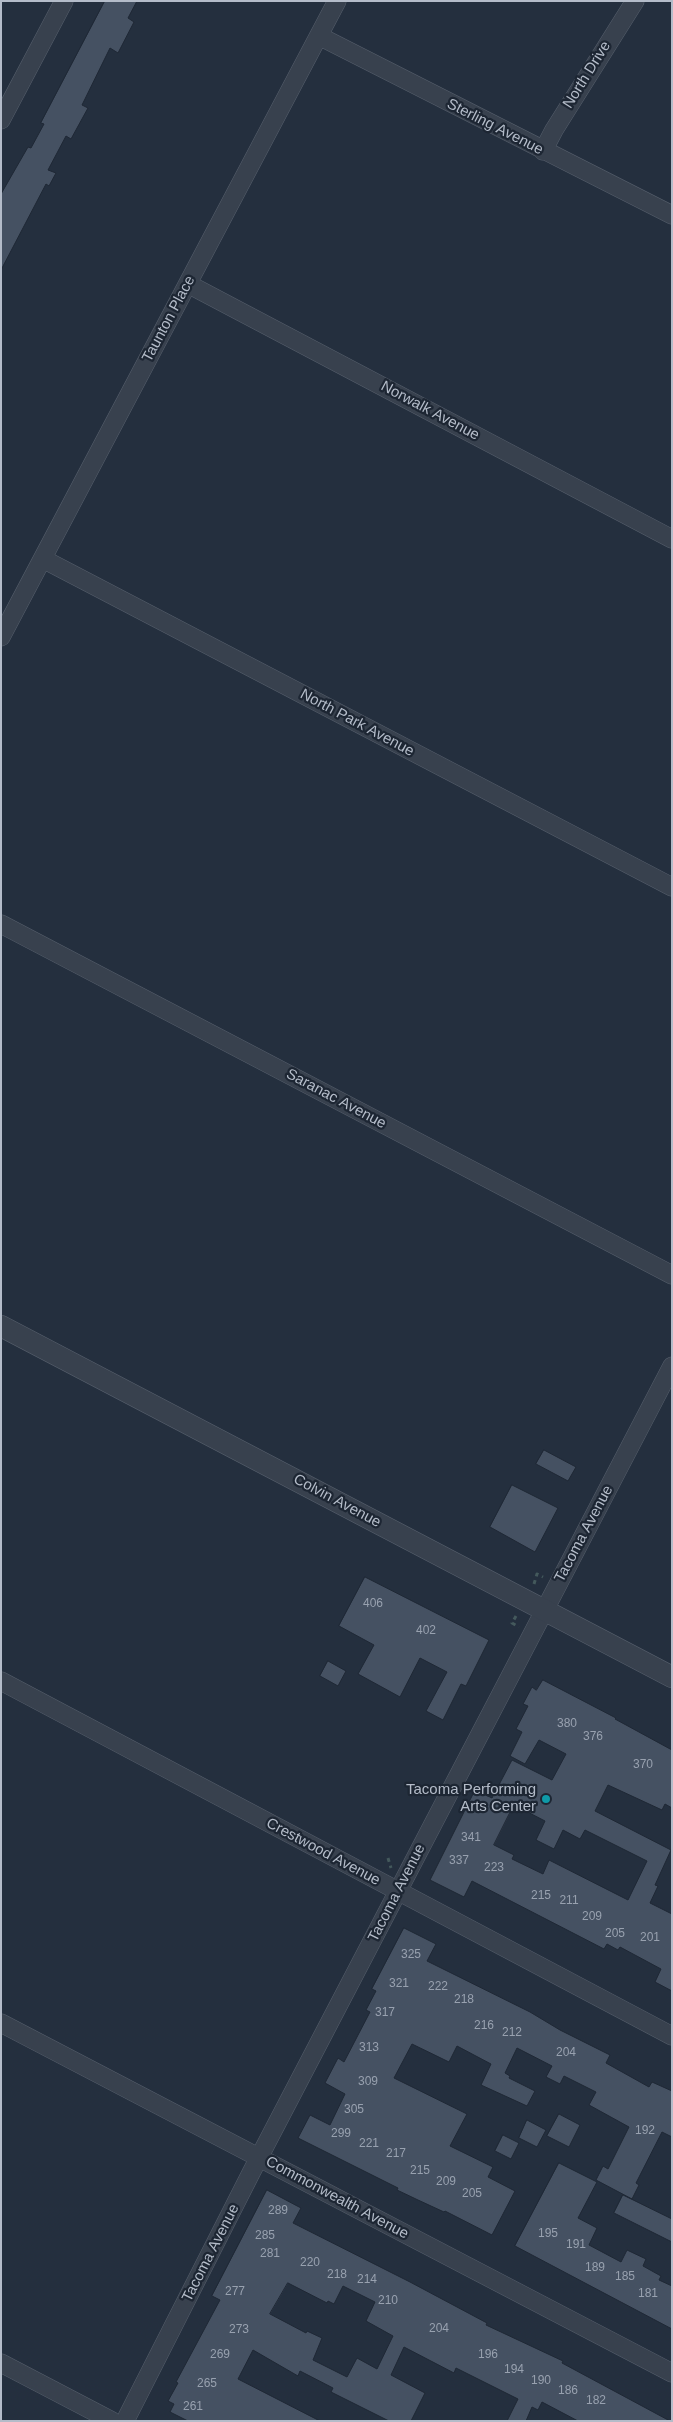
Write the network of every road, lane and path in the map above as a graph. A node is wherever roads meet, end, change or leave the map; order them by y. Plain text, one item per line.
1 (64, 1) edge
2 (337, 1) edge
3 (635, 1) edge
4 (319, 36) junction
5 (1, 120) edge
6 (543, 151) junction
7 (672, 215) edge
8 (188, 284) junction
9 (672, 538) edge
10 (43, 559) junction
11 (1, 637) edge
12 (672, 887) edge
13 (1, 924) edge
14 (672, 1275) edge
15 (1, 1326) edge
16 (672, 1366) edge
17 (537, 1574) dead end
18 (534, 1584) dead end
19 (544, 1610) junction
20 (516, 1616) dead end
21 (512, 1623) dead end
22 (672, 1677) edge
23 (1, 1681) edge
24 (388, 1858) dead end
25 (391, 1869) dead end
26 (398, 1891) junction
27 (1, 2023) edge
28 (672, 2036) edge
29 (259, 2158) junction
30 (1, 2363) edge
31 (672, 2373) edge
32 (112, 2421) edge
33 (125, 2421) edge

1 - 5 street
2 - 4 street, Taunton Place
3 - 6 street, North Drive
4 - 6 street, Sterling Avenue
4 - 8 street, Taunton Place
6 - 7 street, Sterling Avenue
8 - 9 street, Norwalk Avenue
8 - 10 street, Taunton Place
10 - 11 street, Taunton Place
10 - 12 street, North Park Avenue
13 - 14 street, Saranac Avenue
15 - 19 street, Colvin Avenue
16 - 19 street, Tacoma Avenue
17 - 18 path
19 - 22 street, Colvin Avenue
19 - 26 street, Tacoma Avenue
20 - 21 path
23 - 26 street, Crestwood Avenue
24 - 25 path
26 - 28 street, Crestwood Avenue
26 - 29 street, Tacoma Avenue
27 - 29 street, Commonwealth Avenue
29 - 31 street, Commonwealth Avenue
29 - 33 street, Tacoma Avenue
30 - 32 street

